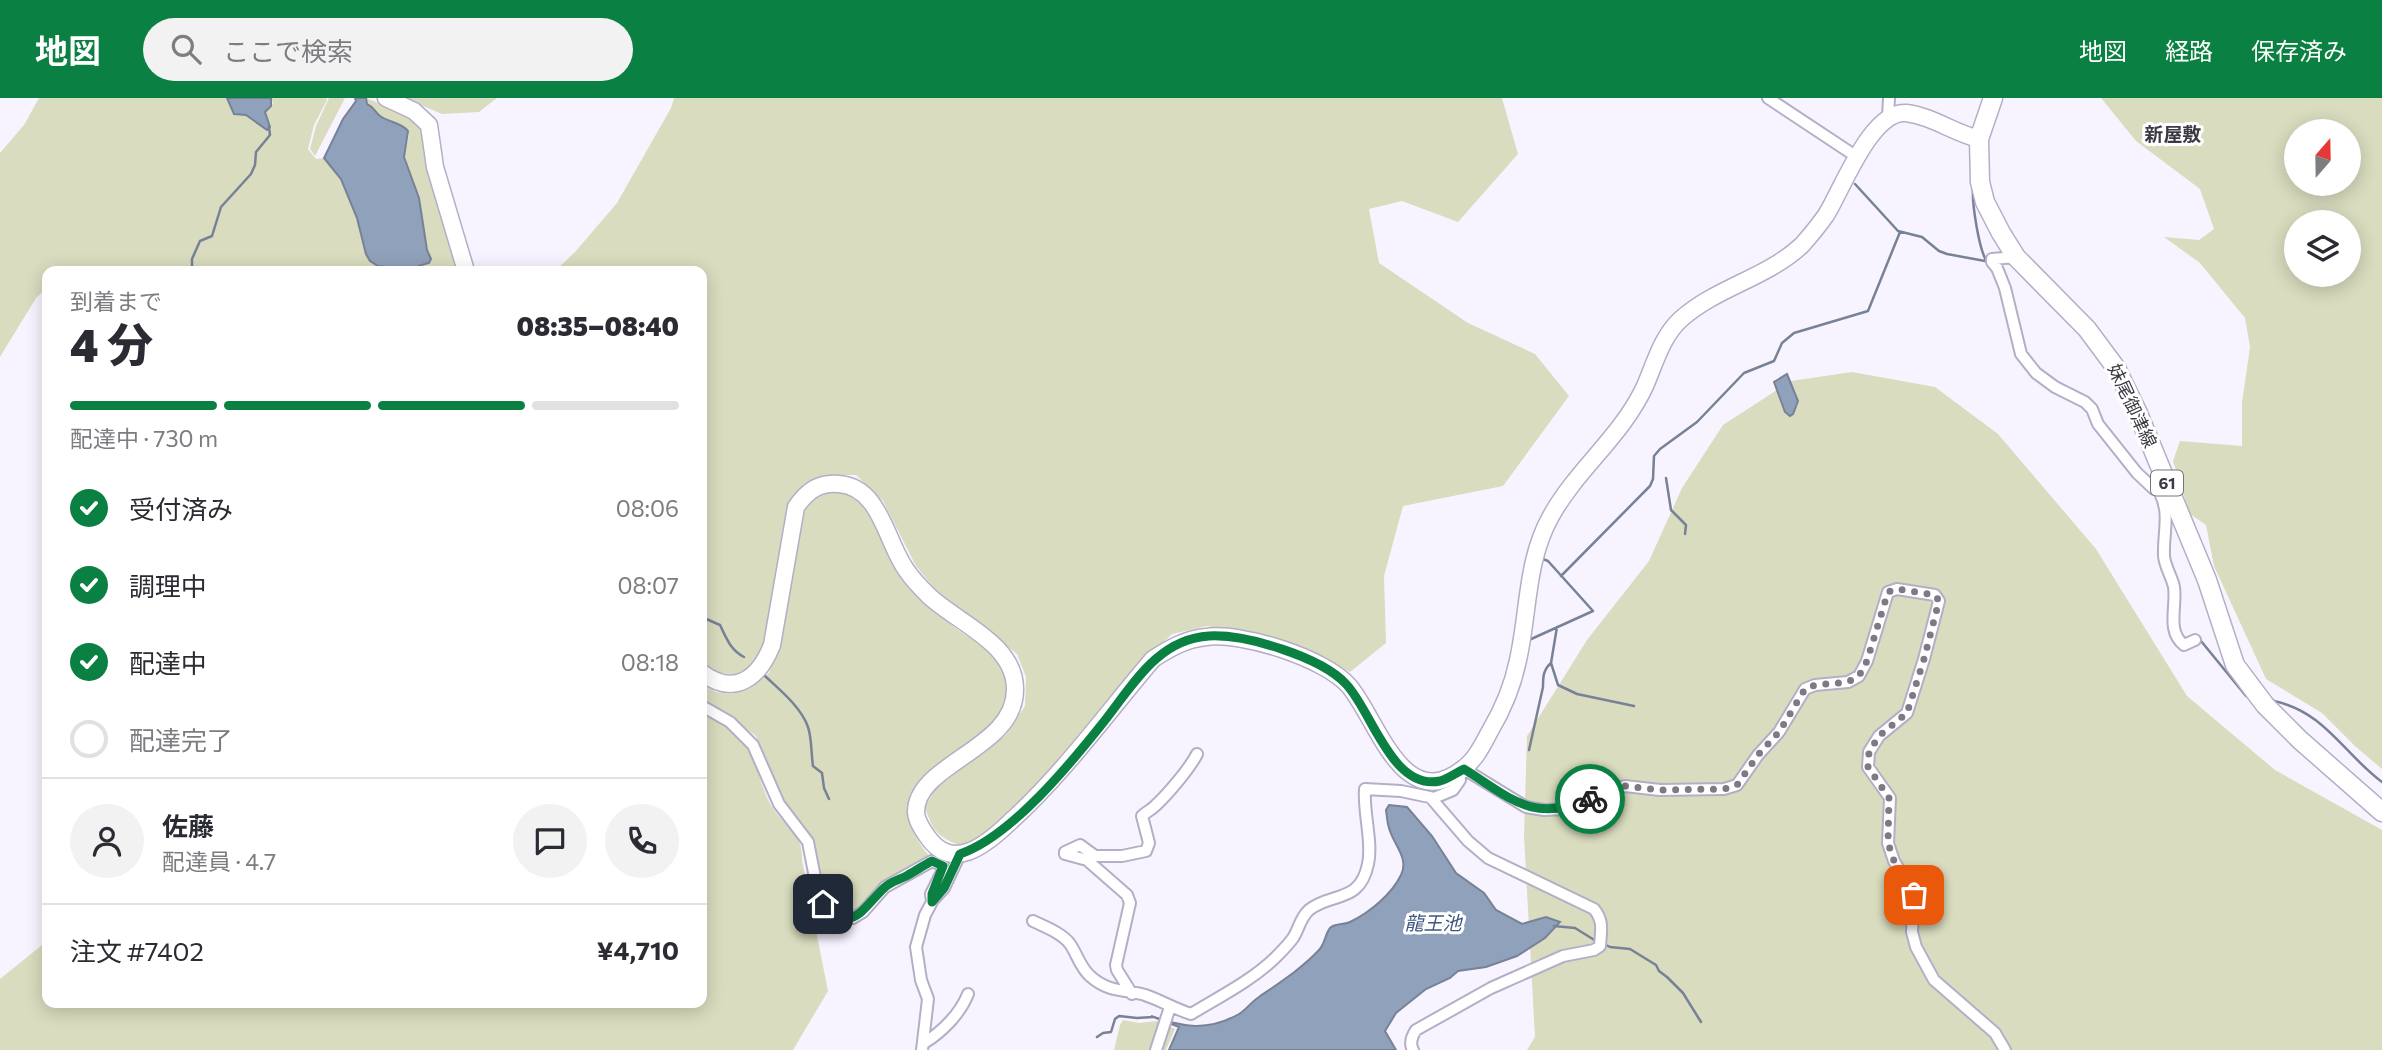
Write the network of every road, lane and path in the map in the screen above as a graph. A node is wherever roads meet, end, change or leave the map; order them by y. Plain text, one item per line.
1 (386, 98) edge
2 (1768, 98) edge
3 (1889, 98) edge
4 (1993, 98) edge
5 (1888, 118) junction
6 (1979, 139) junction
7 (1857, 157) junction
8 (2016, 257) junction
9 (465, 266) edge
10 (2165, 490) junction
11 (2195, 640) dead end
12 (707, 676) edge
13 (707, 709) edge
14 (1197, 754) dead end
15 (1461, 770) junction
16 (1431, 797) junction
17 (2382, 812) edge
18 (960, 854) junction
19 (932, 902) junction
20 (1033, 921) dead end
21 (968, 994) dead end
22 (1132, 994) junction
23 (1170, 1007) junction
24 (923, 1047) edge
25 (1156, 1050) edge
26 (1413, 1050) edge
27 (2005, 1050) edge

1 - 9 street
2 - 7 street
3 - 5 street
4 - 6 main road, 妹尾御津線 / 61
5 - 6 street
5 - 7 street
6 - 8 main road, 妹尾御津線 / 61
7 - 15 street
8 - 10 main road, 妹尾御津線 / 61
8 - 10 street
10 - 11 street
10 - 17 main road, 妹尾御津線 / 61
12 - 18 street
13 - 19 street
14 - 22 street
15 - 16 street
15 - 18 street
15 - 27 street
16 - 23 street
16 - 26 street
18 - 19 street
19 - 24 street
20 - 22 street
21 - 24 street
22 - 23 street
23 - 25 street

